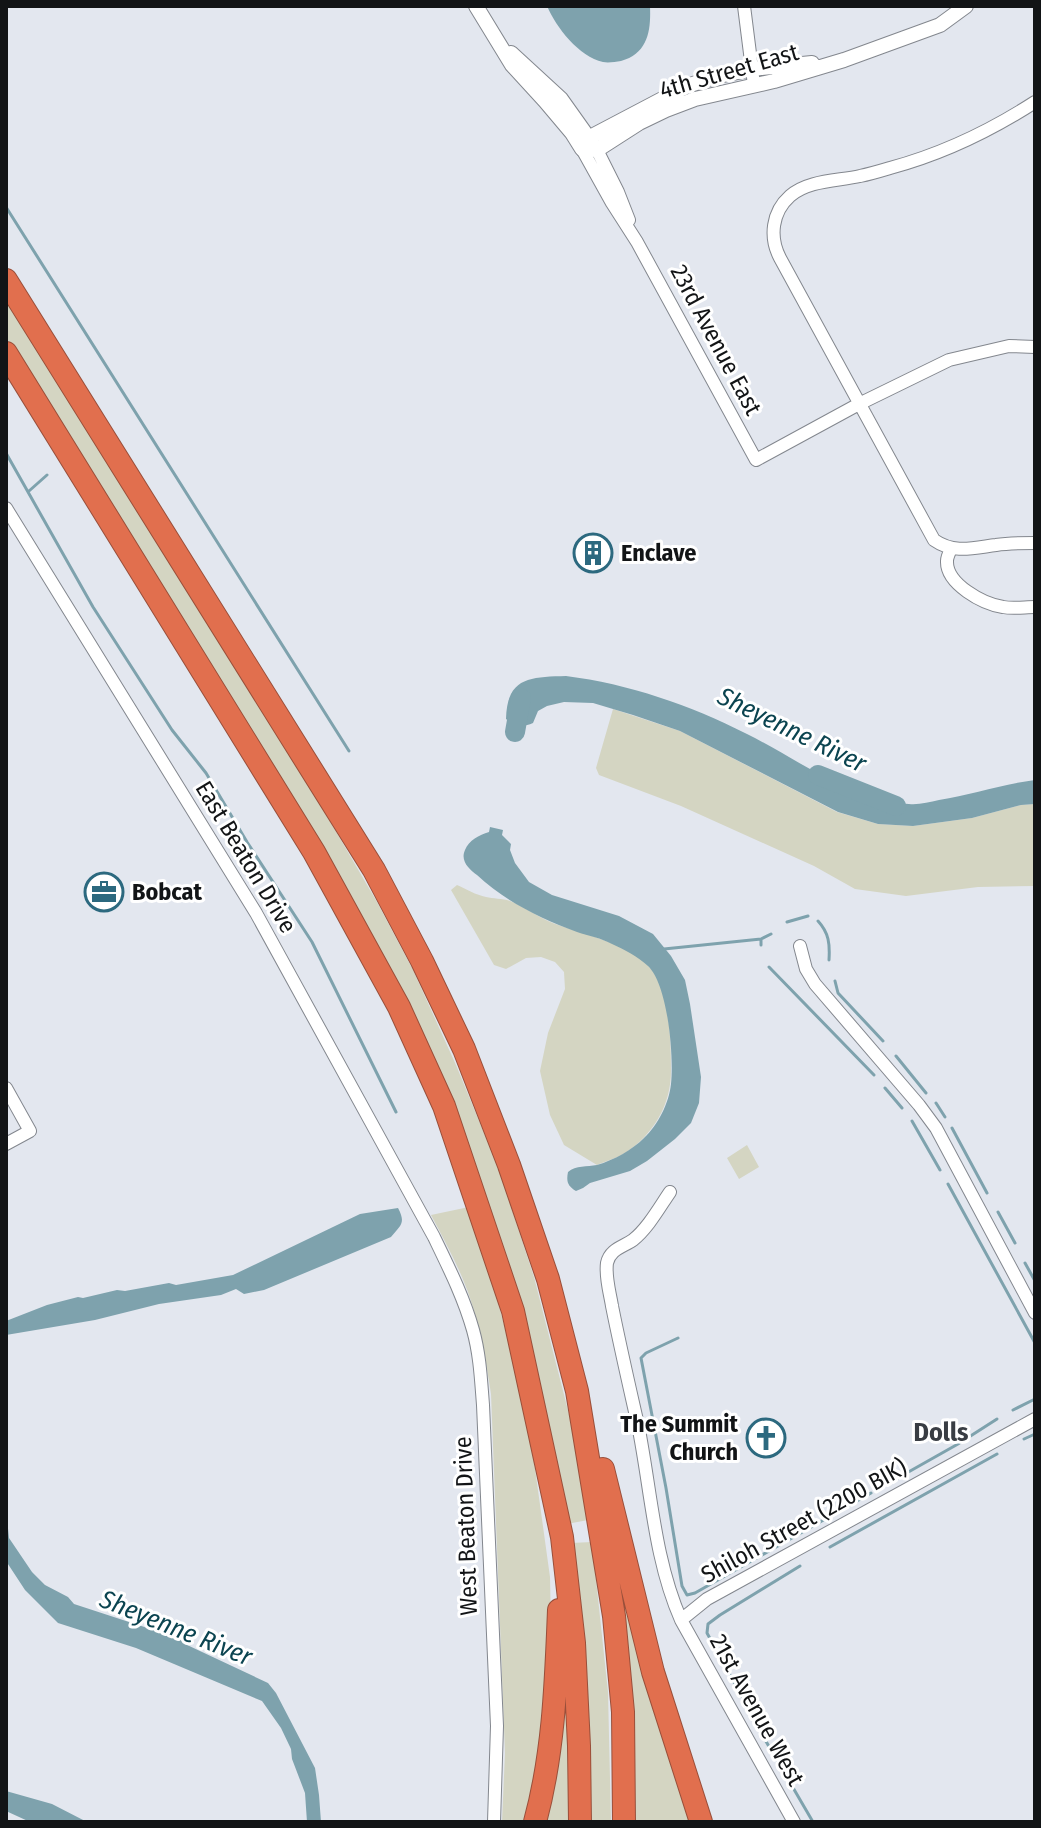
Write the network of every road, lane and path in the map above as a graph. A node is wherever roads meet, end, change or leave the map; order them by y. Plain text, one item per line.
1 (476, 6) edge
2 (744, 6) edge
3 (966, 6) edge
4 (844, 60) junction
5 (752, 69) junction
6 (754, 85) junction
7 (1035, 102) edge
8 (590, 145) junction
9 (6, 280) edge
10 (1035, 347) edge
11 (6, 353) edge
12 (859, 404) junction
13 (6, 508) edge
14 (1035, 543) edge
15 (951, 549) junction
16 (1035, 607) edge
17 (800, 946) dead end
18 (6, 1088) edge
19 (6, 1144) edge
20 (670, 1192) dead end
21 (434, 1237) joint
22 (1035, 1313) edge
23 (580, 1408) junction
24 (1035, 1419) edge
25 (562, 1537) junction
26 (681, 1620) junction
27 (494, 1822) edge
28 (535, 1822) edge
29 (580, 1822) edge
30 (624, 1822) edge
31 (701, 1822) edge
32 (794, 1822) edge

1 - 8 street, 23rd Avenue East
2 - 5 street
3 - 4 street, 4th Street East
4 - 5 street, 4th Street East
4 - 6 street, 4th Street East
5 - 6 street
5 - 8 street, 4th Street East
6 - 8 street, 4th Street East
7 - 12 street
8 - 12 street, 23rd Avenue East
9 - 23 highway
10 - 12 street
11 - 25 highway
12 - 15 street
13 - 21 street, East Beaton Drive
14 - 15 street
15 - 16 street
17 - 22 street
18 - 19 street
20 - 26 street, 21st Avenue West
21 - 27 street, West Beaton Drive
23 - 30 highway
23 - 31 highway
24 - 26 street, Shiloh Street (2200 BIK)
25 - 28 highway
25 - 29 highway
26 - 32 street, 21st Avenue West

